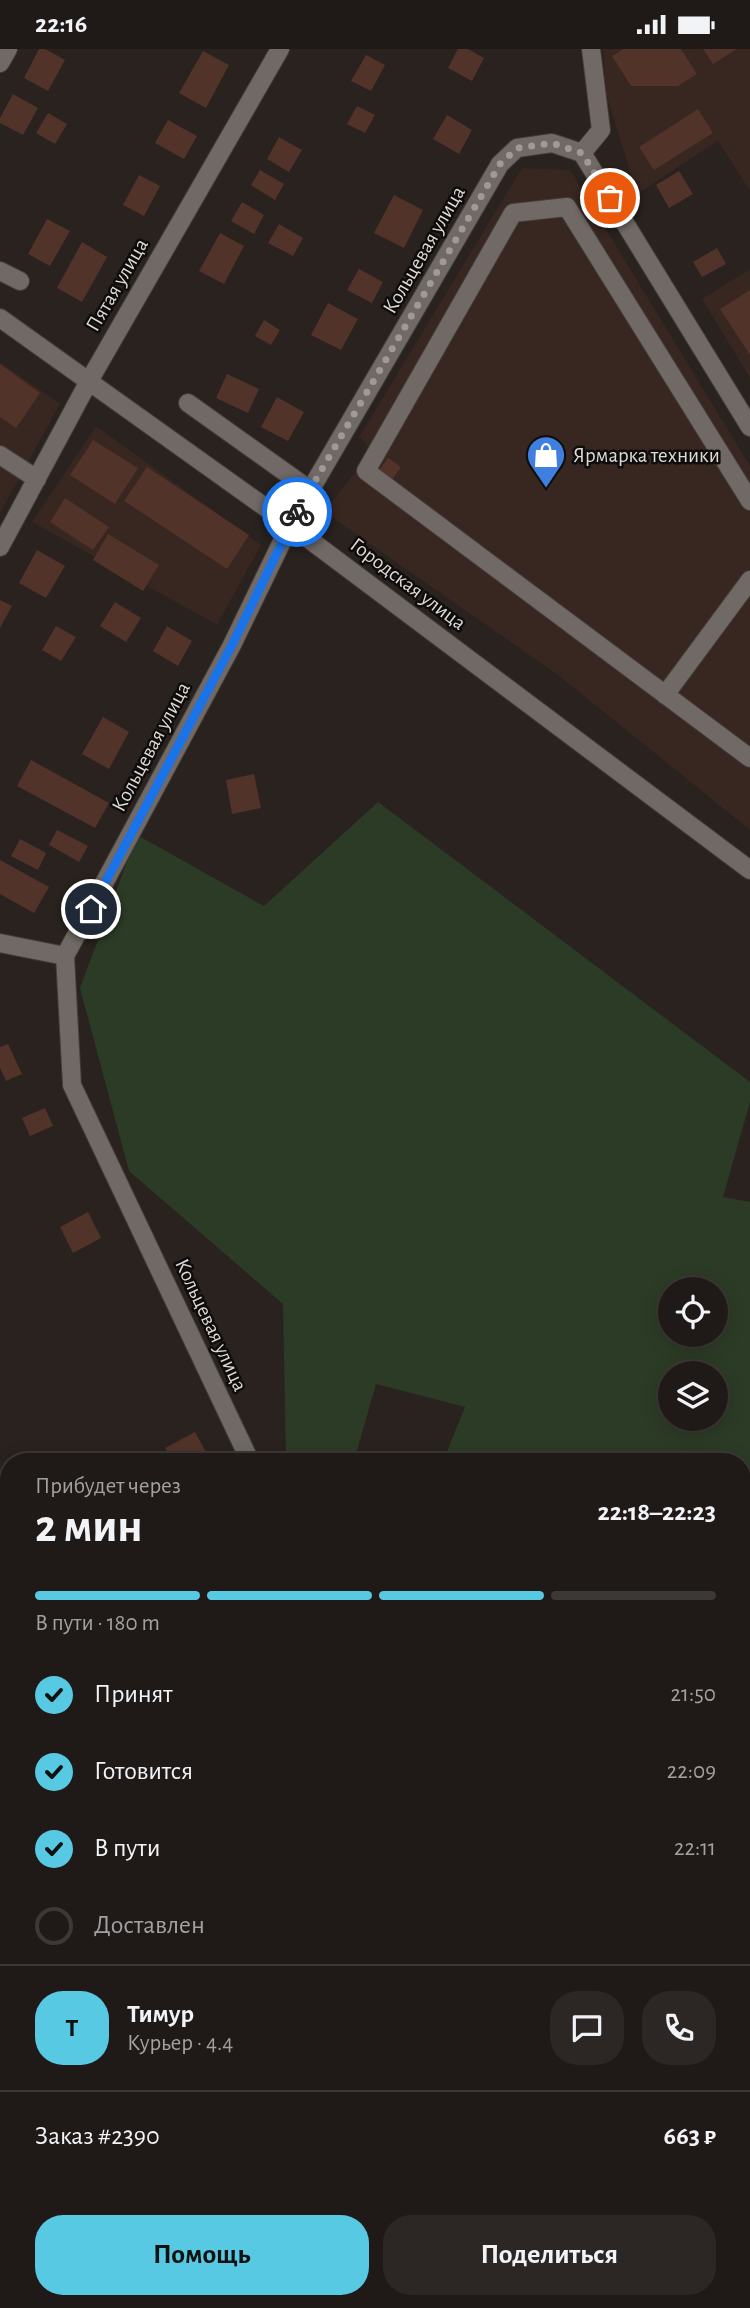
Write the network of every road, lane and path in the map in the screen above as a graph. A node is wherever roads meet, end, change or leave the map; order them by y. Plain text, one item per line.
1 (8, 49) edge
2 (280, 49) edge
3 (591, 49) edge
4 (0, 63) edge
5 (582, 153) junction
6 (0, 271) edge
7 (20, 281) dead end
8 (0, 318) edge
9 (89, 381) junction
10 (188, 403) dead end
11 (750, 427) edge
12 (0, 455) edge
13 (37, 479) junction
14 (310, 490) junction
15 (750, 501) edge
16 (290, 524) junction
17 (0, 547) edge
18 (750, 580) edge
19 (665, 695) junction
20 (750, 758) edge
21 (750, 870) edge
22 (0, 943) edge
23 (65, 957) junction
24 (246, 1453) edge

1 - 4 street
2 - 9 street, Пятая улица
3 - 5 street
5 - 11 street
5 - 14 street, Кольцевая улица
6 - 7 street
8 - 9 street, Городская улица
9 - 13 street, Пятая улица
9 - 16 street, Городская улица
10 - 14 street
12 - 13 street
13 - 17 street, Пятая улица
14 - 16 street, Кольцевая улица
15 - 19 street
16 - 21 street, Городская улица
16 - 23 street, Кольцевая улица
18 - 19 street
19 - 20 street
22 - 23 street
23 - 24 street, Кольцевая улица

